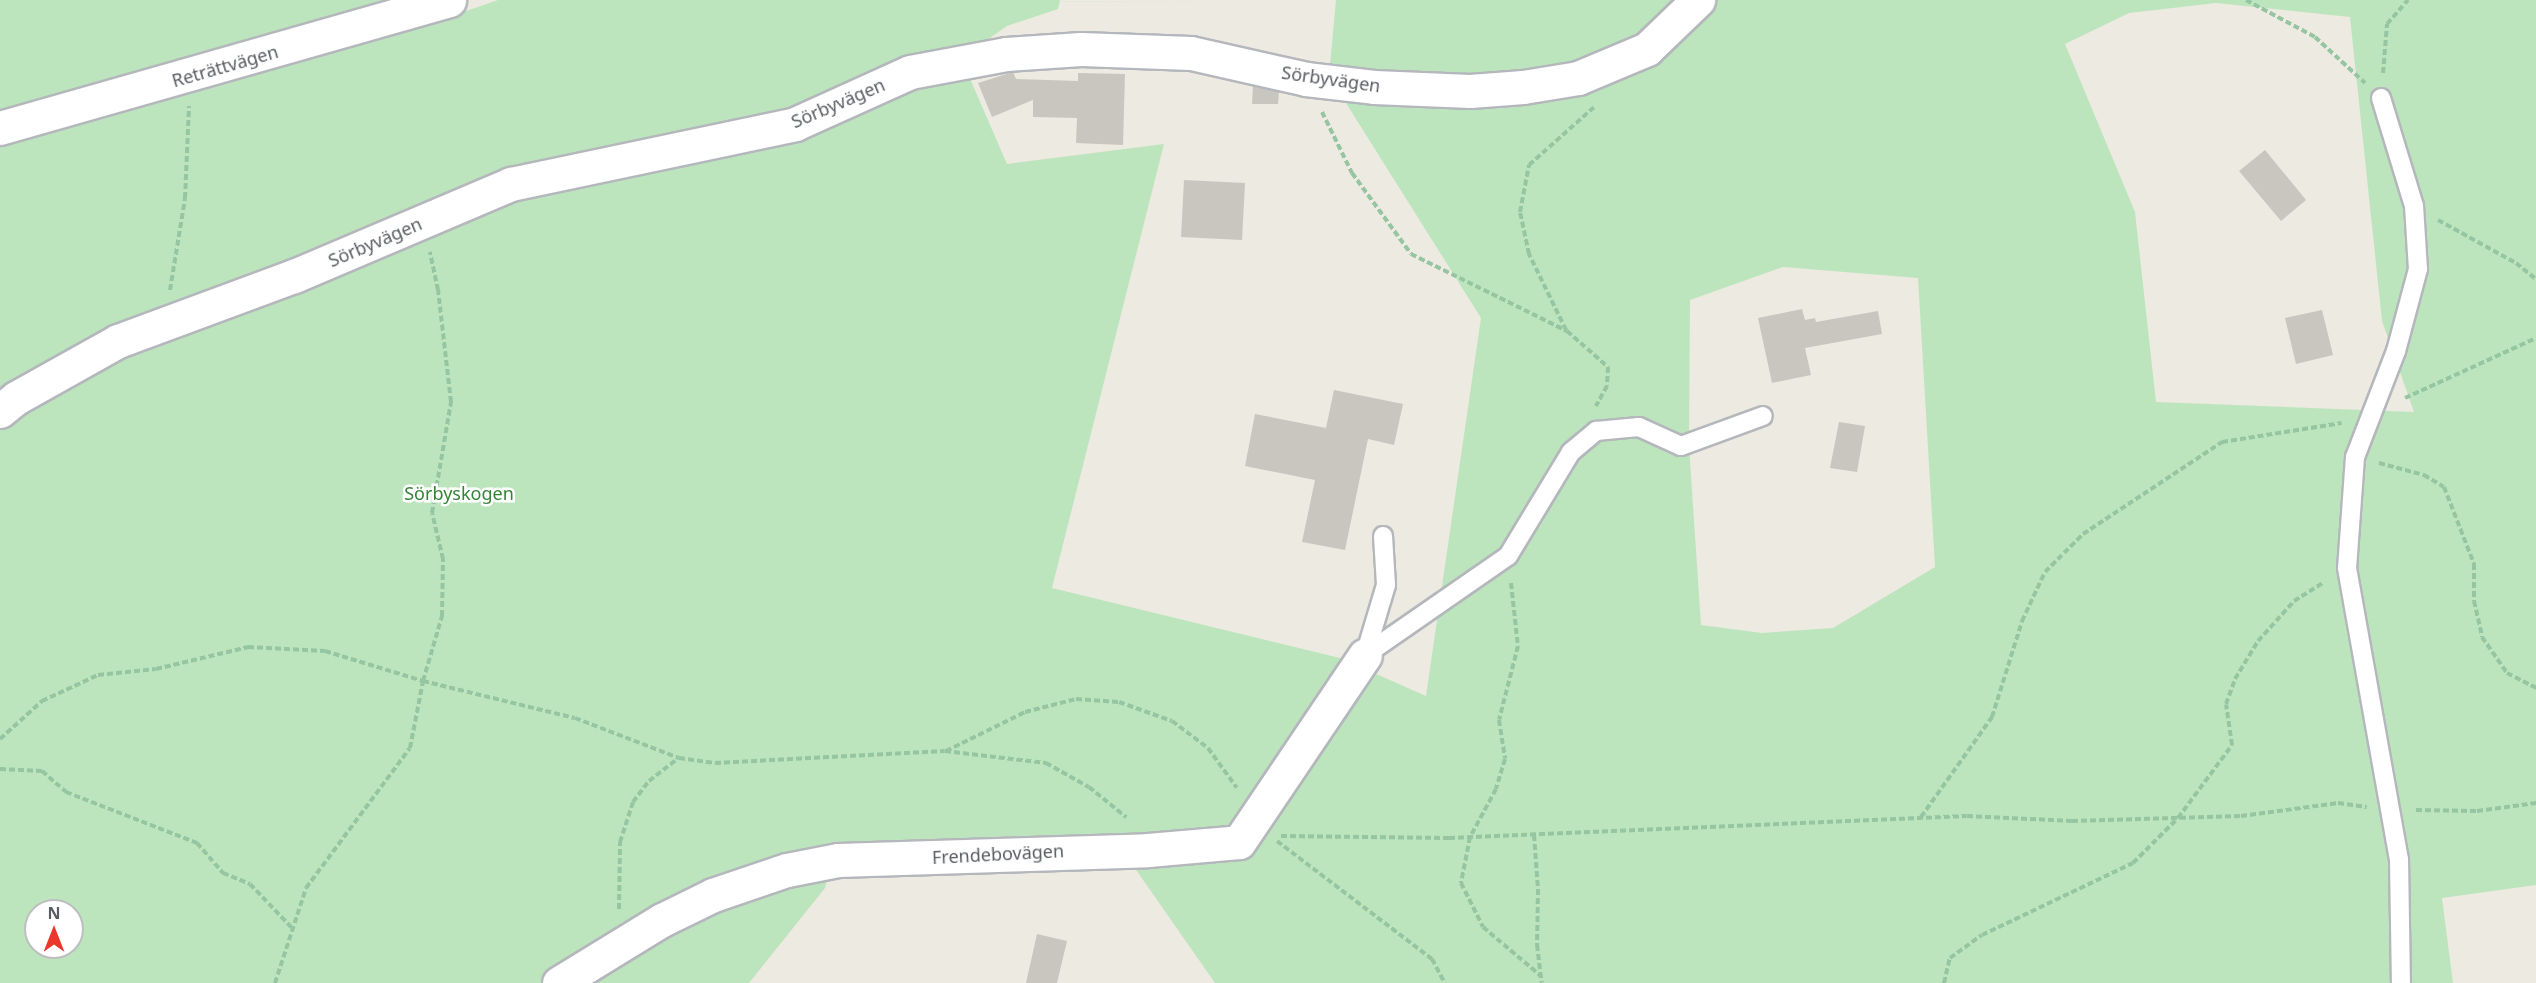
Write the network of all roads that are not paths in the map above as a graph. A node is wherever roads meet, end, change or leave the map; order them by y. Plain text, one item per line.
1 (449, 0) edge
2 (1698, 0) edge
3 (2381, 98) road end
4 (0, 128) edge
5 (0, 411) edge
6 (1763, 416) dead end
7 (1383, 536) dead end
8 (1365, 655) junction
9 (559, 983) edge
10 (2401, 983) edge

1 - 4 street, Reträttvägen
2 - 5 street, Sörbyvägen
3 - 10 lane
6 - 8 lane
7 - 8 lane
8 - 9 street, Frendebovägen

